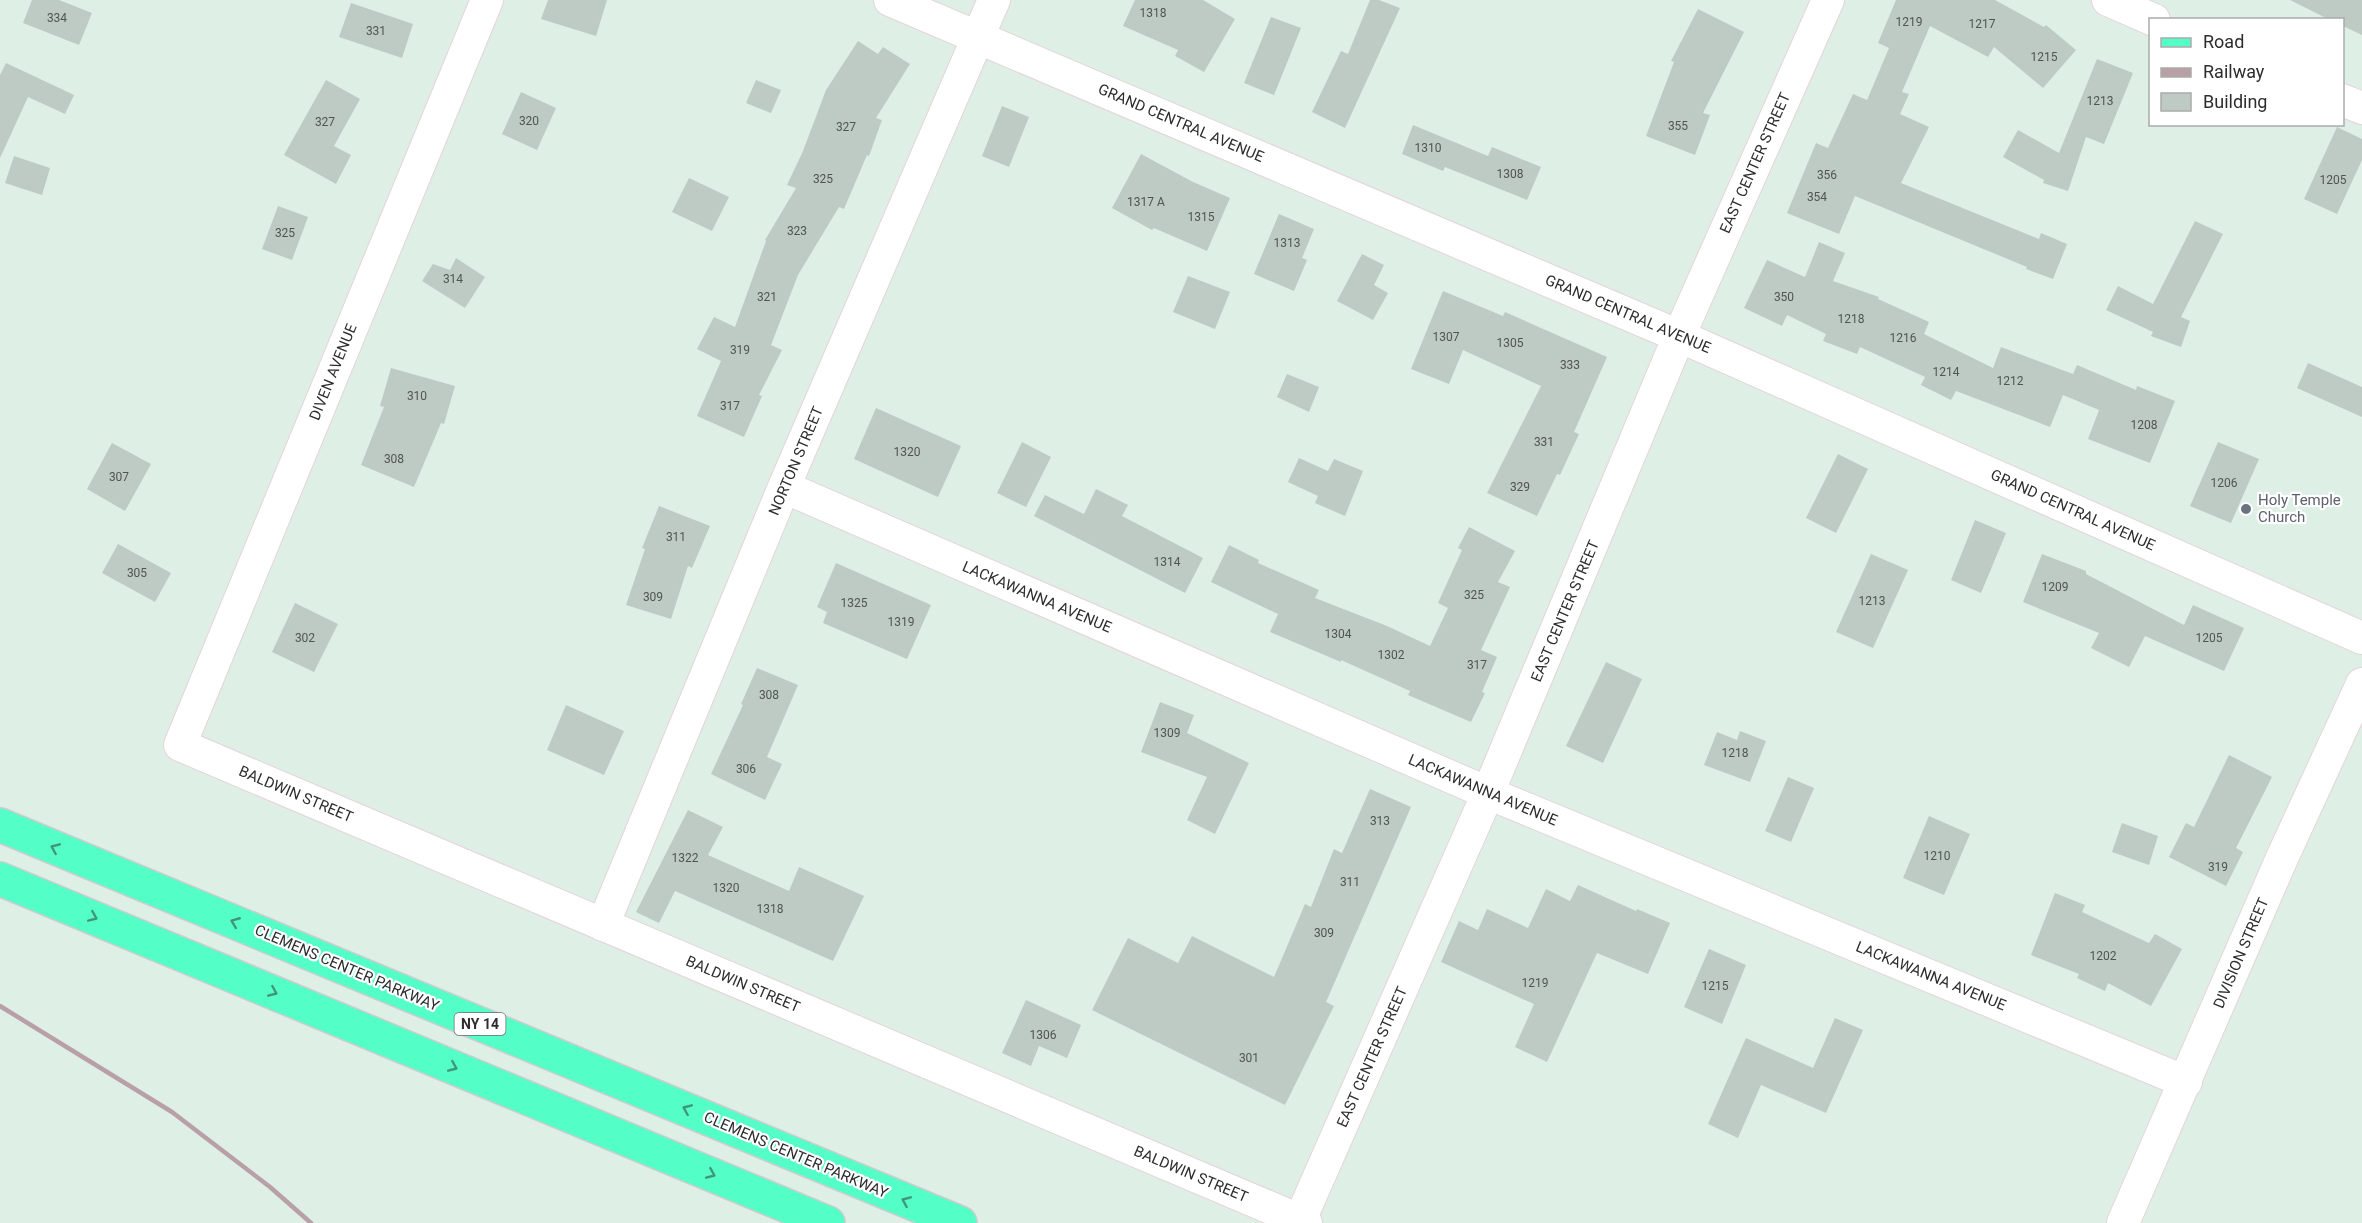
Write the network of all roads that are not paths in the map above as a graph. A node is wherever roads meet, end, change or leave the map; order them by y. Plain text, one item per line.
1 (487, 0) edge
2 (890, 0) edge
3 (993, 0) edge
4 (1828, 0) edge
5 (2108, 0) edge
6 (2149, 18) edge
7 (978, 36) junction
8 (2344, 100) edge
9 (2362, 108) edge
10 (1679, 336) junction
11 (784, 487) junction
12 (2362, 638) edge
13 (2362, 684) edge
14 (180, 745) joint
15 (1488, 793) junction
16 (0, 825) edge
17 (0, 879) edge
18 (603, 925) junction
19 (2186, 1082) junction
20 (1303, 1222) edge
21 (828, 1223) edge
22 (960, 1223) edge
23 (2123, 1223) edge

1 - 14 street, DIVEN AVENUE
2 - 7 street, GRAND CENTRAL AVENUE
3 - 7 street, NORTON STREET
4 - 10 street, EAST CENTER STREET
5 - 6 street
7 - 10 street, GRAND CENTRAL AVENUE
7 - 11 street, NORTON STREET
8 - 9 street
10 - 12 street, GRAND CENTRAL AVENUE
10 - 15 street, EAST CENTER STREET
11 - 15 street, LACKAWANNA AVENUE
11 - 18 street, NORTON STREET
13 - 19 street, DIVISION STREET
14 - 18 street, BALDWIN STREET
15 - 19 street, LACKAWANNA AVENUE
15 - 20 street, EAST CENTER STREET
22 -> 16 main road, CLEMENS CENTER PARKWAY / NY 14
17 -> 21 main road
18 - 20 street, BALDWIN STREET
19 - 23 street, DIVISION STREET

